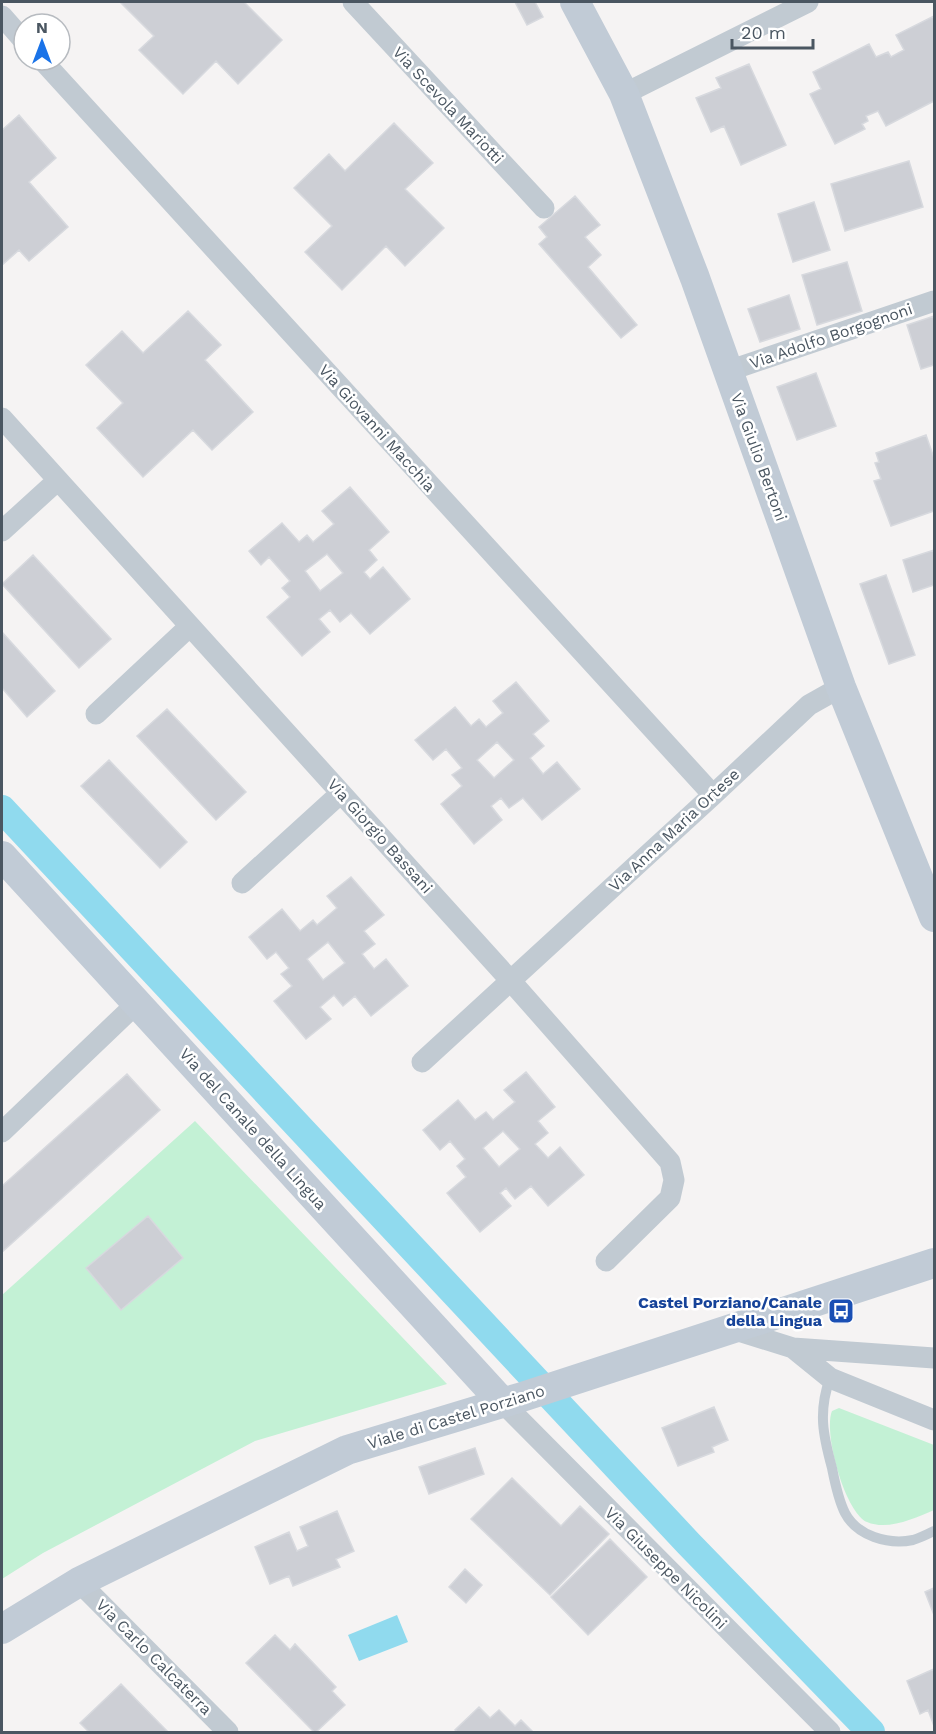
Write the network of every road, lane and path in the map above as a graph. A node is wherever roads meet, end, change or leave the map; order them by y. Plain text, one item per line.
1 (353, 2) edge
2 (575, 2) edge
3 (808, 2) edge
4 (2, 16) edge
5 (12, 27) edge
6 (53, 72) edge
7 (624, 94) junction
8 (544, 208) dead end
9 (934, 301) edge
10 (728, 371) junction
11 (2, 418) edge
12 (58, 480) junction
13 (2, 531) edge
14 (190, 626) junction
15 (841, 687) junction
16 (96, 714) dead end
17 (341, 794) junction
18 (713, 795) junction
19 (2, 856) edge
20 (242, 883) dead end
21 (934, 918) edge
22 (510, 980) junction
23 (137, 1003) junction
24 (422, 1062) dead end
25 (2, 1132) edge
26 (606, 1261) dead end
27 (934, 1263) edge
28 (732, 1329) junction
29 (793, 1348) junction
30 (934, 1358) edge
31 (830, 1378) junction
32 (512, 1400) junction
33 (934, 1420) edge
34 (934, 1531) edge
35 (79, 1582) junction
36 (2, 1629) edge
37 (228, 1732) edge
38 (830, 1732) edge

1 - 8 street, Via Scevola Mariotti
2 - 7 street, Via Giulio Bertoni
3 - 7 street
4 - 5 street
6 - 18 street, Via Giovanni Macchia
7 - 10 street, Via Giulio Bertoni
9 - 10 street, Via Adolfo Borgognoni
10 - 15 street, Via Giulio Bertoni
11 - 12 street, Via Giorgio Bassani
12 - 13 street
12 - 14 street, Via Giorgio Bassani
14 - 16 street
14 - 17 street, Via Giorgio Bassani
15 - 18 street, Via Anna Maria Ortese
15 - 21 street, Via Giulio Bertoni
17 - 20 street
17 - 22 street, Via Giorgio Bassani
18 - 22 street, Via Anna Maria Ortese
19 - 23 street, Via del Canale della Lingua
22 - 24 street, Via Anna Maria Ortese
22 - 26 street, Via Giorgio Bassani
23 - 25 street
23 - 32 street, Via del Canale della Lingua
27 - 28 street, Viale di Castel Porziano
28 - 29 street
28 - 32 street, Viale di Castel Porziano
29 - 30 street
29 - 31 street
31 - 33 street
31 - 34 lane
32 - 35 street, Viale di Castel Porziano
32 - 38 street, Via Giuseppe Nicolini
35 - 36 street, Viale di Castel Porziano
35 - 37 street, Via Carlo Calcaterra

